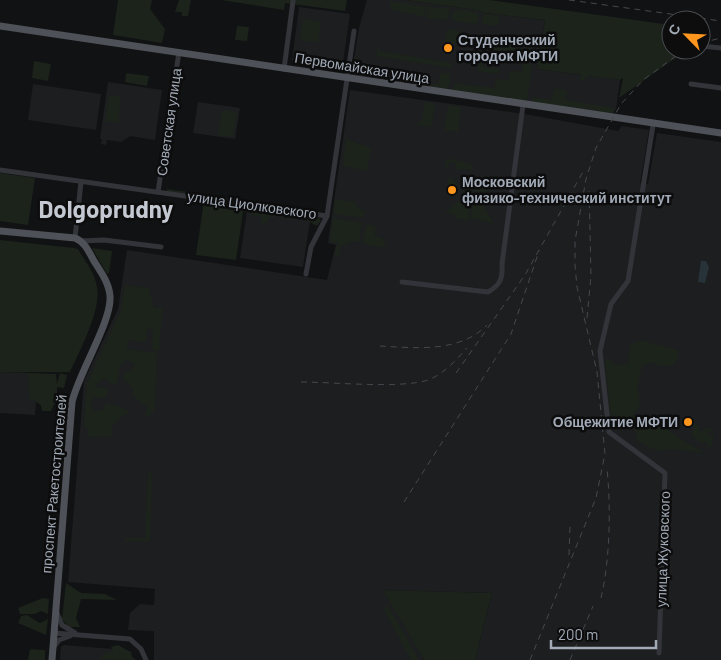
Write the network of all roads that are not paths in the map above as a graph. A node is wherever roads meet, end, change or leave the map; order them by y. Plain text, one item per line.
1 (293, 1) edge
2 (0, 26) edge
3 (354, 31) dead end
4 (179, 52) junction
5 (284, 69) junction
6 (346, 79) junction
7 (691, 84) dead end
8 (721, 88) edge
9 (523, 105) junction
10 (653, 125) junction
11 (721, 134) edge
12 (0, 170) edge
13 (81, 182) junction
14 (158, 192) junction
15 (327, 216) junction
16 (0, 230) edge
17 (78, 239) junction
18 (162, 247) dead end
19 (306, 274) dead end
20 (402, 282) dead end
21 (56, 611) junction
22 (54, 633) junction
23 (78, 635) junction
24 (53, 648) junction
25 (659, 653) dead end
26 (52, 660) edge
27 (146, 660) edge

1 - 5 street
2 - 4 main road, Первомайская улица
3 - 6 street
4 - 5 main road, Первомайская улица
4 - 14 street, Советская улица
5 - 6 main road, Первомайская улица
6 - 9 main road, Первомайская улица
6 - 15 street
7 - 8 street
9 - 10 main road, Первомайская улица
9 - 20 street
10 - 11 main road, Первомайская улица
10 - 25 street, улица Жуковского
12 - 13 street, улица Циолковского
13 - 14 street, улица Циолковского
13 - 17 street
14 - 15 street, улица Циолковского
15 - 19 street
16 - 17 main road
17 - 18 street
17 - 21 main road, проспект Ракетостроителей
21 - 22 main road, проспект Ракетостроителей
21 - 23 street
22 - 23 street
22 - 24 main road, проспект Ракетостроителей
23 - 24 street
23 - 27 street
24 - 26 main road, проспект Ракетостроителей

